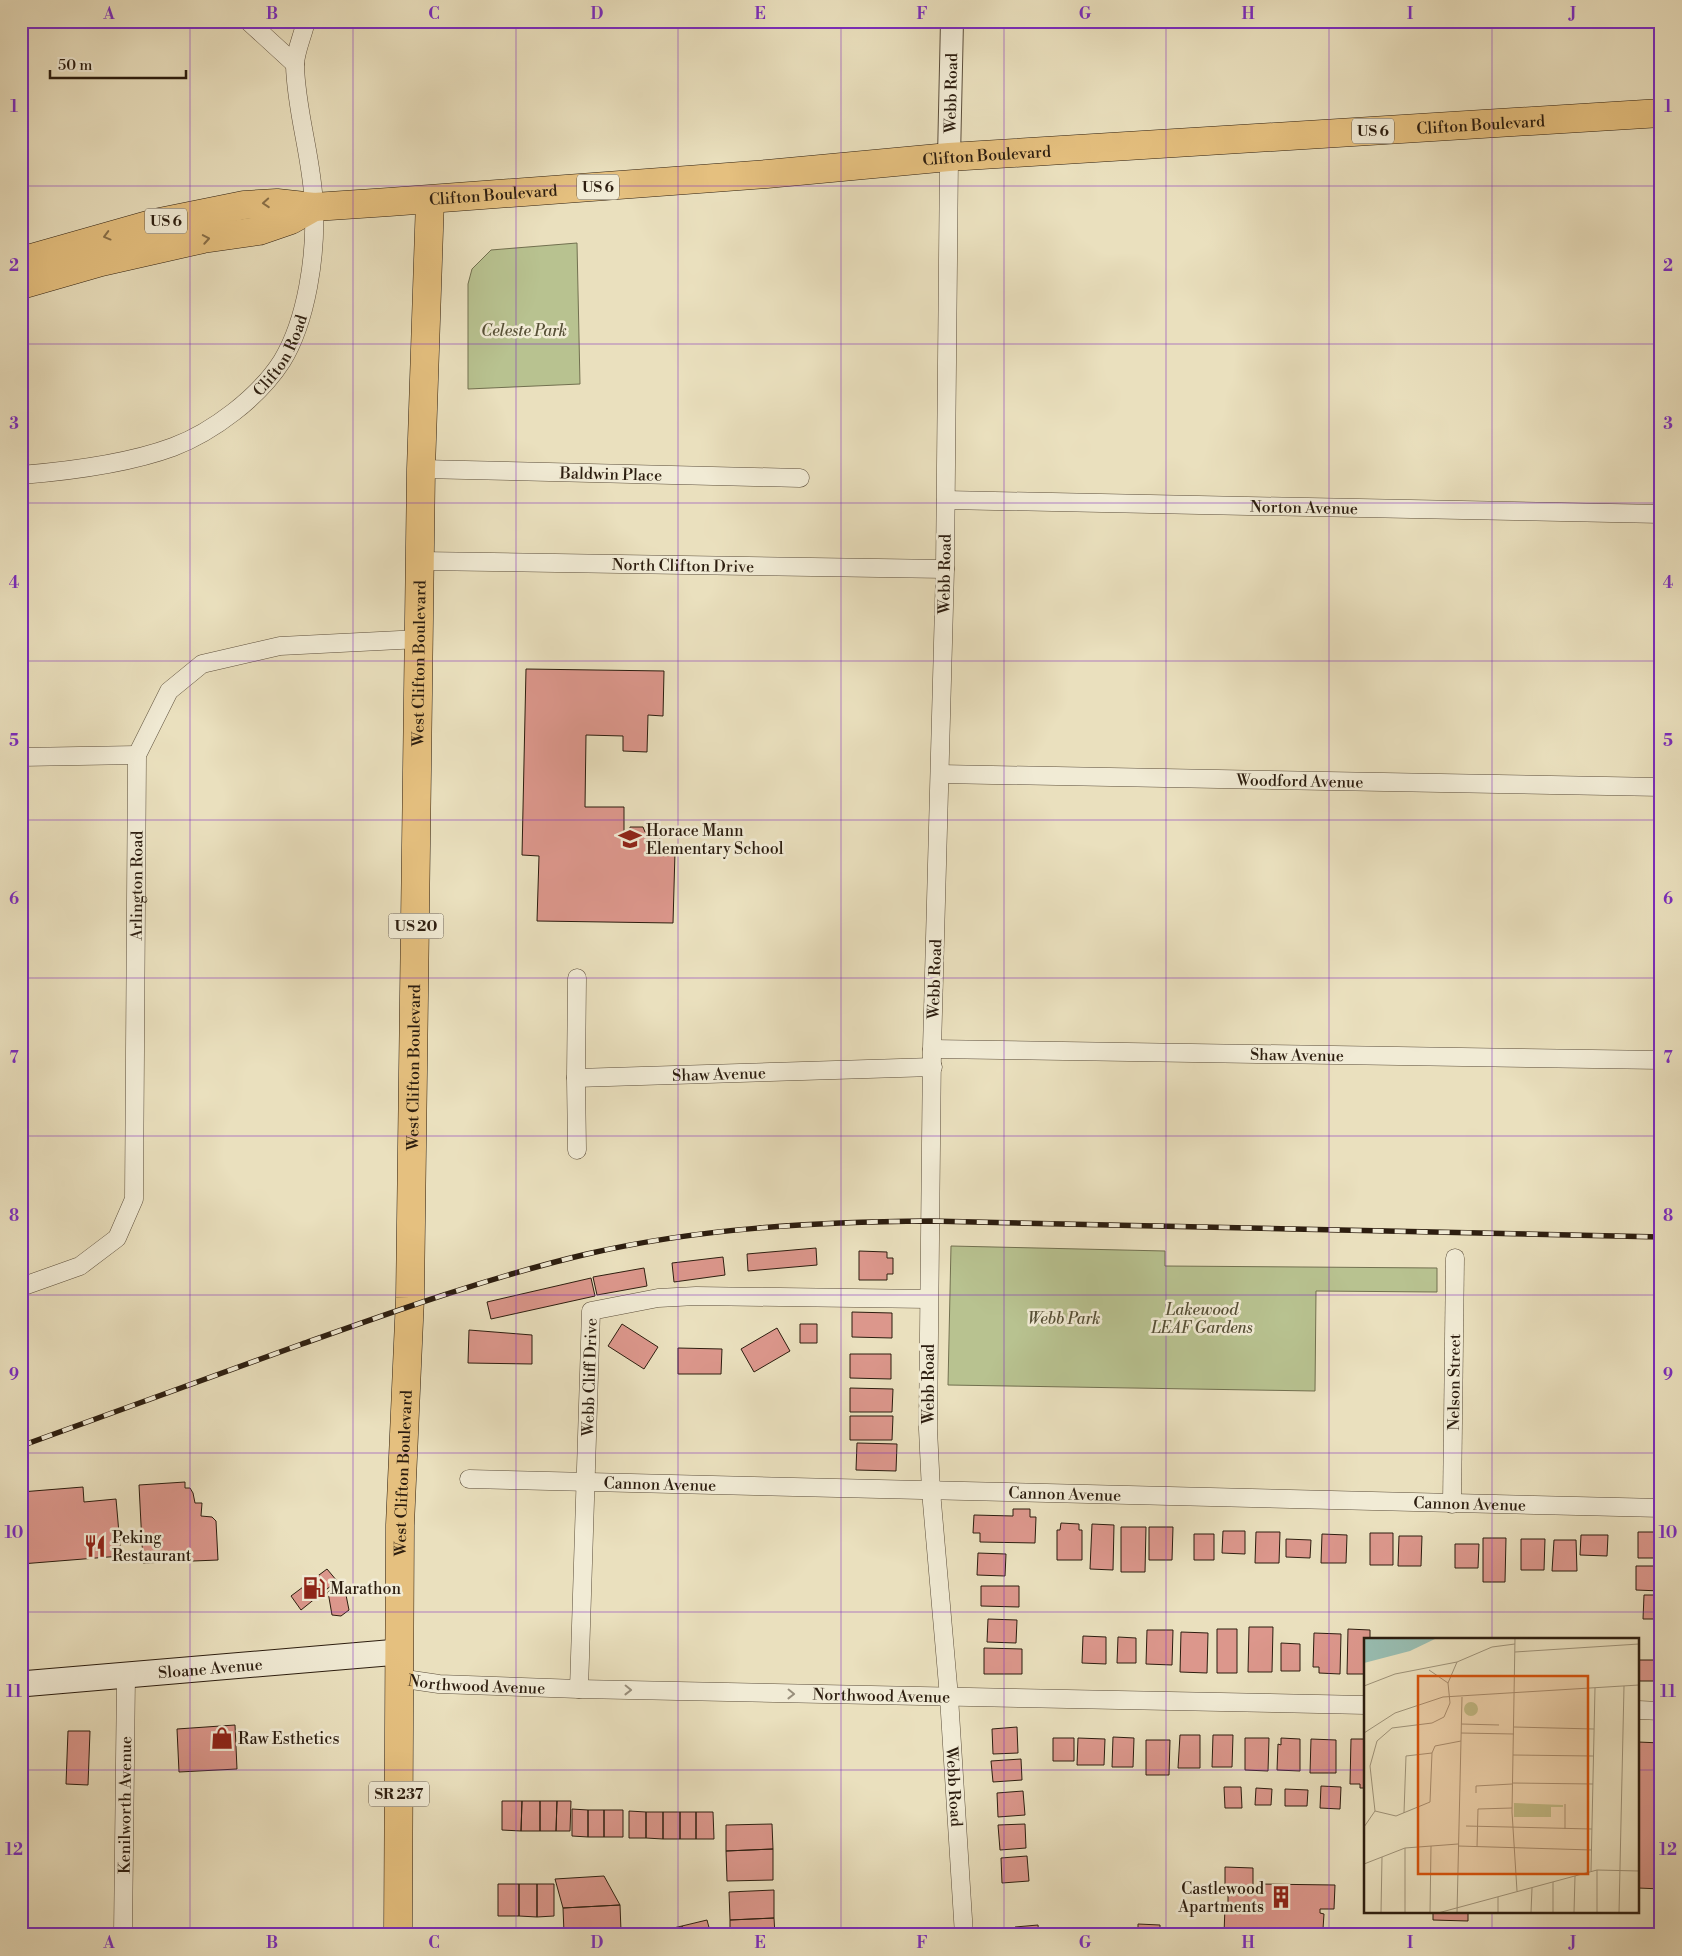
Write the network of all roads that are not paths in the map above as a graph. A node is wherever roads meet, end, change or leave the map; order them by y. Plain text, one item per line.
1 (248, 21) edge
2 (306, 21) edge
3 (952, 21) edge
4 (295, 64) junction
5 (1661, 113) edge
6 (949, 157) junction
7 (430, 200) junction
8 (314, 206) junction
9 (21, 261) edge
10 (21, 285) edge
11 (422, 469) junction
12 (21, 475) edge
13 (800, 478) dead end
14 (946, 500) junction
15 (1661, 514) edge
16 (422, 561) junction
17 (945, 569) junction
18 (420, 639) junction
19 (137, 755) junction
20 (21, 757) edge
21 (940, 774) junction
22 (1661, 787) edge
23 (577, 978) dead end
24 (932, 1058) junction
25 (1661, 1060) edge
26 (576, 1078) junction
27 (577, 1150) dead end
28 (1455, 1258) dead end
29 (21, 1287) edge
30 (928, 1299) junction
31 (469, 1479) dead end
32 (587, 1480) junction
33 (931, 1491) junction
34 (1452, 1504) junction
35 (1661, 1508) edge
36 (398, 1666) junction
37 (126, 1676) junction
38 (21, 1684) edge
39 (580, 1689) junction
40 (948, 1697) junction
41 (1364, 1705) edge
42 (1640, 1710) edge
43 (1661, 1711) edge
44 (124, 1935) edge
45 (398, 1935) edge
46 (964, 1935) edge

1 - 4 street
2 - 4 street, Clifton Road
3 - 6 street, Webb Road
4 - 8 street, Clifton Road
5 - 6 main road, Clifton Boulevard / US 6
6 - 7 main road, Clifton Boulevard / US 6
6 - 14 street, Webb Road
7 - 8 main road, Clifton Boulevard / US 6
7 - 11 main road, West Clifton Boulevard / US 20
8 -> 9 main road, Clifton Boulevard / US 6
10 -> 8 main road, Clifton Boulevard / US 6
8 - 12 street, Clifton Road
11 - 13 street, Baldwin Place
11 - 16 main road, West Clifton Boulevard / US 20
14 - 15 street, Norton Avenue
14 - 17 street, Webb Road
16 - 17 street, North Clifton Drive
16 - 18 main road, West Clifton Boulevard / US 20
17 - 21 street, Webb Road
18 - 19 street, Arlington Road
18 - 36 main road, West Clifton Boulevard / US 20
19 - 20 street
19 - 29 street, Arlington Road
21 - 22 street, Woodford Avenue
21 - 24 street, Webb Road
23 - 26 street
24 - 25 street, Shaw Avenue
24 - 26 street, Shaw Avenue
24 - 30 street, Webb Road
26 - 27 street
28 - 34 street, Nelson Street
30 - 32 street, Webb Cliff Drive
30 - 33 street, Webb Road
31 - 32 street, Cannon Avenue
32 - 33 street, Cannon Avenue
32 - 39 street, Webb Cliff Drive
33 - 34 street, Cannon Avenue
33 - 40 street, Webb Road
34 - 35 street, Cannon Avenue
36 - 37 main road, Sloane Avenue
36 - 39 street, Northwood Avenue
36 - 45 main road, West Clifton Boulevard / SR 237
37 - 38 main road, Sloane Avenue
37 - 44 street, Kenilworth Avenue
39 -> 40 street, Northwood Avenue
40 - 41 street, Northwood Avenue
40 - 46 street, Webb Road
42 - 43 street

